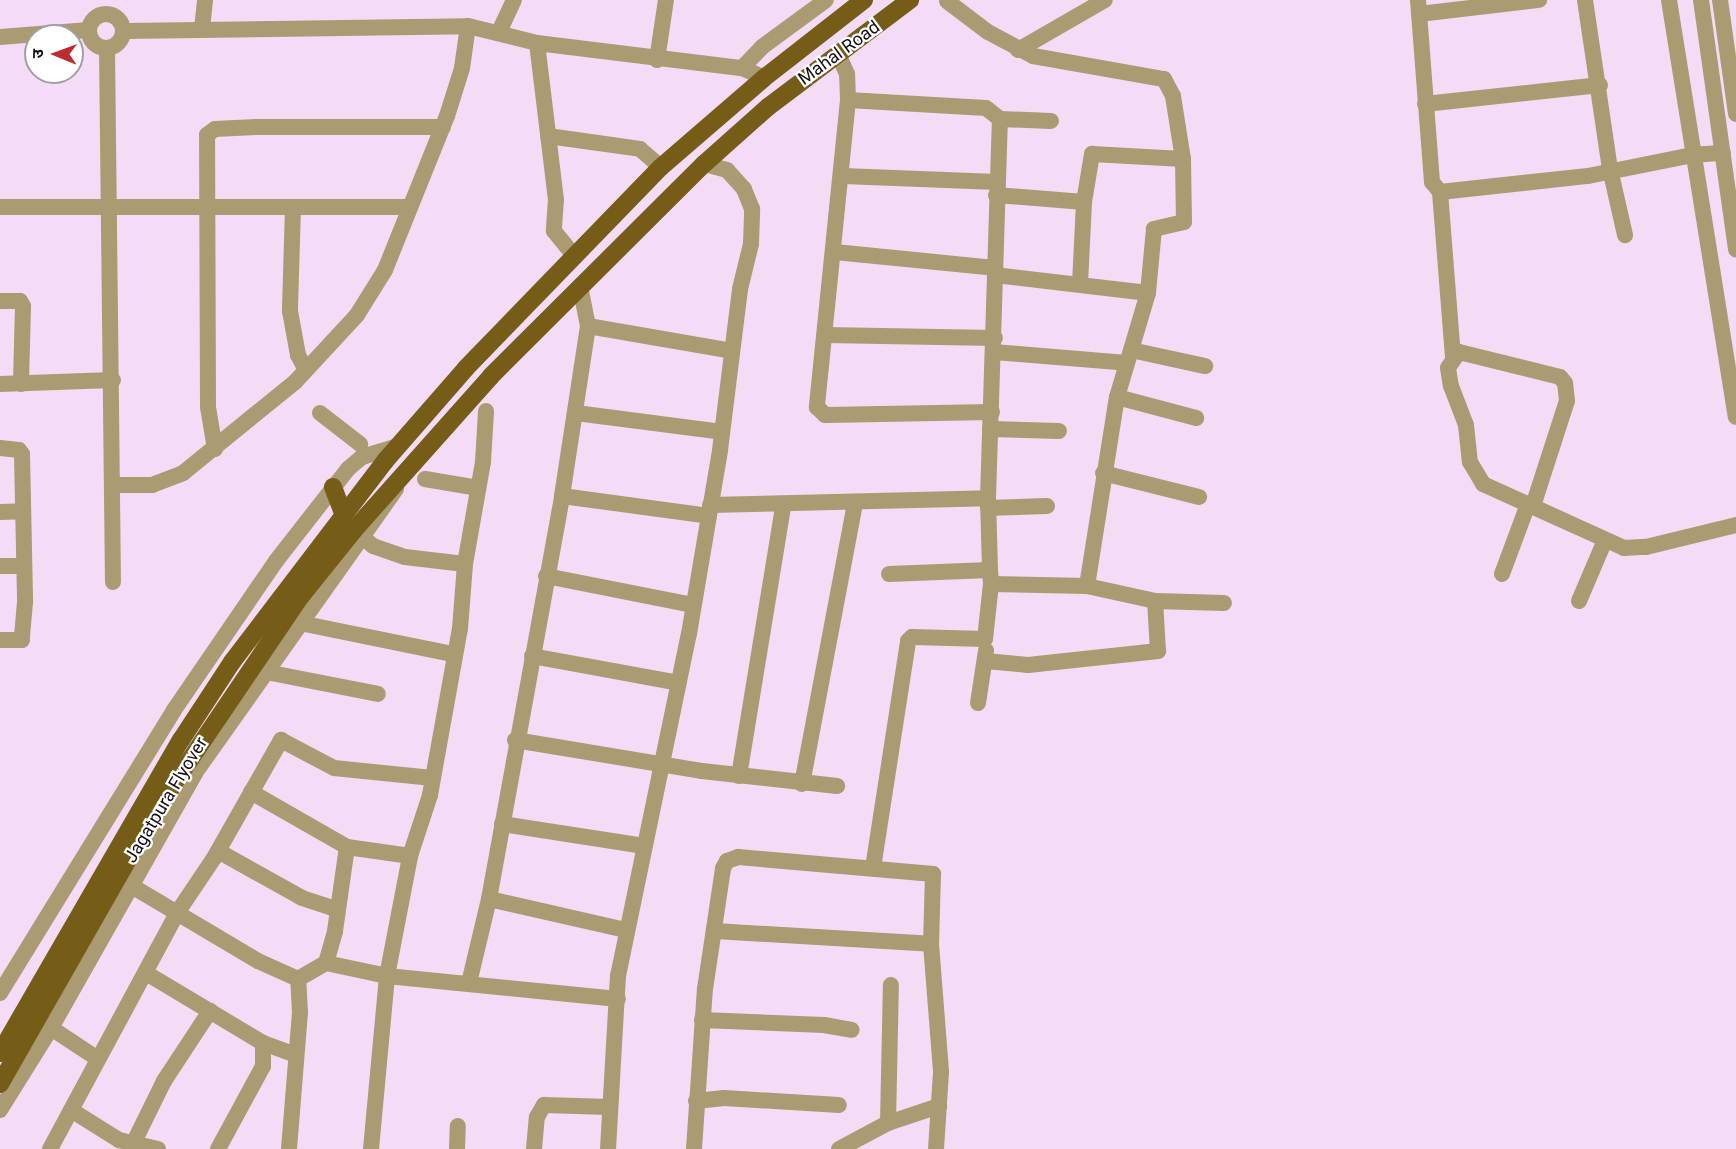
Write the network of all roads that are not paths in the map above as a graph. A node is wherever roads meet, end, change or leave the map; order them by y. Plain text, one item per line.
1 (206, 0) edge
2 (514, 0) edge
3 (666, 0) edge
4 (826, 0) edge
5 (864, 0) edge
6 (910, 0) edge
7 (947, 0) edge
8 (1105, 0) edge
9 (1539, 0) edge
10 (1585, 0) edge
11 (1669, 0) edge
12 (1701, 0) edge
13 (1720, 0) edge
14 (109, 7) edge
15 (1419, 7) edge
16 (468, 26) junction
17 (202, 29) junction
18 (89, 30) junction
19 (124, 31) junction
20 (499, 33) junction
21 (0, 37) edge
22 (537, 43) junction
23 (107, 48) junction
24 (1017, 50) junction
25 (838, 54) junction
26 (657, 60) junction
27 (742, 68) junction
28 (764, 78) junction
29 (1600, 85) junction
30 (848, 100) junction
31 (1425, 104) junction
32 (1736, 114) edge
33 (999, 119) junction
34 (1051, 121) dead end
35 (443, 127) junction
36 (548, 136) junction
37 (1723, 153) junction
38 (1692, 155) junction
39 (1183, 159) junction
40 (704, 164) junction
41 (661, 167) junction
42 (1610, 169) junction
43 (843, 176) junction
44 (996, 188) junction
45 (1440, 192) junction
46 (1084, 202) junction
47 (108, 204) junction
48 (210, 206) junction
49 (0, 207) edge
50 (293, 207) junction
51 (409, 207) junction
52 (1625, 235) dead end
53 (1736, 250) edge
54 (835, 252) junction
55 (574, 256) junction
56 (994, 272) junction
57 (1080, 284) junction
58 (580, 286) junction
59 (1148, 293) junction
60 (0, 301) edge
61 (588, 326) junction
62 (825, 335) junction
63 (995, 345) junction
64 (732, 351) junction
65 (1453, 356) junction
66 (1129, 357) junction
67 (1205, 366) dead end
68 (306, 370) junction
69 (113, 380) junction
70 (0, 384) edge
71 (21, 384) junction
72 (1117, 397) junction
73 (486, 411) dead end
74 (992, 411) junction
75 (320, 413) dead end
76 (576, 413) junction
77 (1736, 417) edge
78 (1196, 418) dead end
79 (990, 429) junction
80 (1059, 431) dead end
81 (722, 432) junction
82 (360, 444) dead end
83 (398, 446) junction
84 (0, 448) edge
85 (215, 449) junction
86 (1103, 473) junction
87 (426, 479) dead end
88 (113, 485) junction
89 (333, 487) junction
90 (478, 488) junction
91 (562, 496) junction
92 (1199, 497) dead end
93 (855, 503) junction
94 (988, 503) junction
95 (1530, 505) junction
96 (783, 506) junction
97 (1047, 506) dead end
98 (23, 511) junction
99 (710, 511) junction
100 (0, 512) edge
101 (1736, 525) edge
102 (354, 528) junction
103 (1605, 540) junction
104 (465, 564) junction
105 (0, 566) edge
106 (24, 566) junction
107 (889, 574) dead end
108 (1502, 574) dead end
109 (546, 576) junction
110 (990, 577) junction
111 (113, 582) dead end
112 (1087, 586) junction
113 (297, 588) junction
114 (1155, 601) junction
115 (1579, 601) dead end
116 (1224, 603) dead end
117 (692, 605) junction
118 (300, 623) junction
119 (985, 639) junction
120 (0, 640) edge
121 (453, 654) junction
122 (532, 656) junction
123 (986, 661) junction
124 (266, 672) junction
125 (679, 683) junction
126 (378, 694) dead end
127 (978, 703) dead end
128 (515, 740) junction
129 (663, 766) junction
130 (738, 776) junction
131 (432, 778) junction
132 (802, 784) junction
133 (837, 786) dead end
134 (251, 792) junction
135 (502, 824) junction
136 (644, 846) junction
137 (347, 847) junction
138 (218, 851) junction
139 (410, 856) junction
140 (873, 868) junction
141 (130, 885) junction
142 (489, 899) junction
143 (335, 909) junction
144 (177, 913) junction
145 (626, 930) junction
146 (715, 931) junction
147 (931, 945) junction
148 (326, 963) junction
149 (146, 973) junction
150 (387, 976) junction
151 (298, 979) junction
152 (469, 983) junction
153 (891, 985) dead end
154 (0, 993) edge
155 (618, 999) junction
156 (210, 1011) junction
157 (702, 1020) junction
158 (51, 1028) junction
159 (852, 1030) dead end
160 (263, 1043) junction
161 (0, 1053) edge
162 (294, 1054) junction
163 (98, 1059) junction
164 (0, 1084) edge
165 (696, 1101) junction
166 (839, 1105) dead end
167 (939, 1106) junction
168 (609, 1107) junction
169 (0, 1110) edge
170 (71, 1110) junction
171 (888, 1123) junction
172 (458, 1126) dead end
173 (133, 1144) junction
174 (50, 1149) edge
175 (158, 1149) edge
176 (210, 1149) edge
177 (219, 1149) edge
178 (289, 1149) edge
179 (371, 1149) edge
180 (457, 1149) edge
181 (534, 1149) edge
182 (608, 1149) edge
183 (694, 1149) edge
184 (839, 1149) edge
185 (936, 1149) edge

1 - 17 street
2 - 20 street
3 - 26 street
4 - 27 street
5 - 28 main road, Mahal Road
6 - 25 main road, Mahal Road
7 - 24 street
8 - 24 street
9 - 15 street
10 - 29 street
11 - 38 street
12 - 37 street
13 - 32 street
14 - 18 street
14 - 19 street
15 - 31 street
16 - 17 street
16 - 20 street
16 - 35 street
17 - 19 street
18 - 21 street
18 - 23 street
19 - 23 street
20 - 22 street
22 - 26 street
22 - 36 street
23 - 47 street
24 - 39 street
25 - 30 street
25 - 40 main road, Mahal Road
26 - 27 street
27 - 28 street
28 - 41 main road, Mahal Road
29 - 31 street
29 - 42 street
30 - 33 street
30 - 43 street
31 - 45 street
33 - 34 street
33 - 44 street
35 - 48 street
35 - 51 street
36 - 41 street
36 - 55 street
37 - 38 street
37 - 53 street
38 - 42 street
38 - 77 street
39 - 46 street
39 - 59 street
40 - 58 main road, Mahal Road
40 - 64 street
41 - 55 main road, Mahal Road
42 - 45 street
42 - 52 street
43 - 44 street
43 - 54 street
44 - 46 street
44 - 56 street
45 - 65 street
46 - 57 street
47 - 48 street
47 - 49 street
47 - 69 street
48 - 50 street
48 - 85 street
50 - 51 street
50 - 68 street
51 - 68 street
54 - 56 street
54 - 62 street
55 - 83 main road, Mahal Road
56 - 57 street
56 - 63 street
57 - 59 street
58 - 61 street
58 - 102 main road, Mahal Road
59 - 66 street
60 - 71 street
61 - 64 street
61 - 76 street
62 - 63 street
62 - 74 street
63 - 66 street
63 - 74 street
64 - 81 street
65 - 95 street
65 - 95 street
66 - 67 street
66 - 72 street
68 - 85 street
69 - 71 street
69 - 88 street
70 - 71 street
72 - 78 street
72 - 86 street
73 - 90 street
74 - 79 street
75 - 82 street
76 - 81 street
76 - 91 street
79 - 80 street
79 - 94 street
81 - 99 street
83 - 89 street
83 - 102 main road, Mahal Road
84 - 98 street
85 - 88 street
86 - 92 street
86 - 112 street
87 - 90 street
88 - 111 street
89 - 102 main road
89 - 154 street
90 - 104 street
91 - 99 street
91 - 109 street
93 - 94 street
93 - 96 street
93 - 132 street
94 - 97 street
94 - 110 street
95 - 103 street
95 - 108 street
96 - 99 street
96 - 130 street
98 - 100 street
98 - 106 street
99 - 117 street
101 - 103 street
102 - 104 street
102 - 113 main road, Jagatpura Flyover
102 - 118 street
103 - 115 street
104 - 121 street
105 - 106 street
106 - 120 street
107 - 110 street
109 - 117 street
109 - 122 street
110 - 112 street
110 - 119 street
112 - 114 street
113 - 161 main road, Jagatpura Flyover
113 - 164 main road, Jagatpura Flyover
114 - 116 street
114 - 123 street
117 - 125 street
118 - 121 street
118 - 124 street
119 - 123 street
119 - 140 street
121 - 131 street
122 - 125 street
122 - 128 street
123 - 127 street
124 - 126 street
124 - 141 street
125 - 129 street
128 - 129 street
128 - 135 street
129 - 130 street
129 - 136 street
130 - 132 street
131 - 134 street
131 - 139 street
132 - 133 street
134 - 137 street
134 - 138 street
135 - 136 street
135 - 142 street
136 - 145 street
137 - 139 street
137 - 143 street
138 - 143 street
138 - 144 street
139 - 150 street
140 - 146 street
140 - 147 street
141 - 144 street
141 - 158 street
142 - 145 street
142 - 152 street
143 - 148 street
144 - 149 street
144 - 151 street
145 - 155 street
146 - 147 street
146 - 157 street
147 - 167 street
148 - 150 street
148 - 151 street
149 - 156 street
149 - 163 street
150 - 152 street
150 - 179 street
151 - 162 street
152 - 155 street
153 - 171 street
155 - 168 street
156 - 160 street
156 - 173 street
157 - 159 street
157 - 165 street
158 - 163 street
158 - 169 street
160 - 162 street
160 - 177 street
162 - 178 street
163 - 170 street
165 - 166 street
165 - 183 street
167 - 171 street
167 - 185 street
168 - 181 street
168 - 182 street
170 - 173 street
170 - 174 street
171 - 184 street
172 - 180 street
173 - 175 street
176 - 177 street

